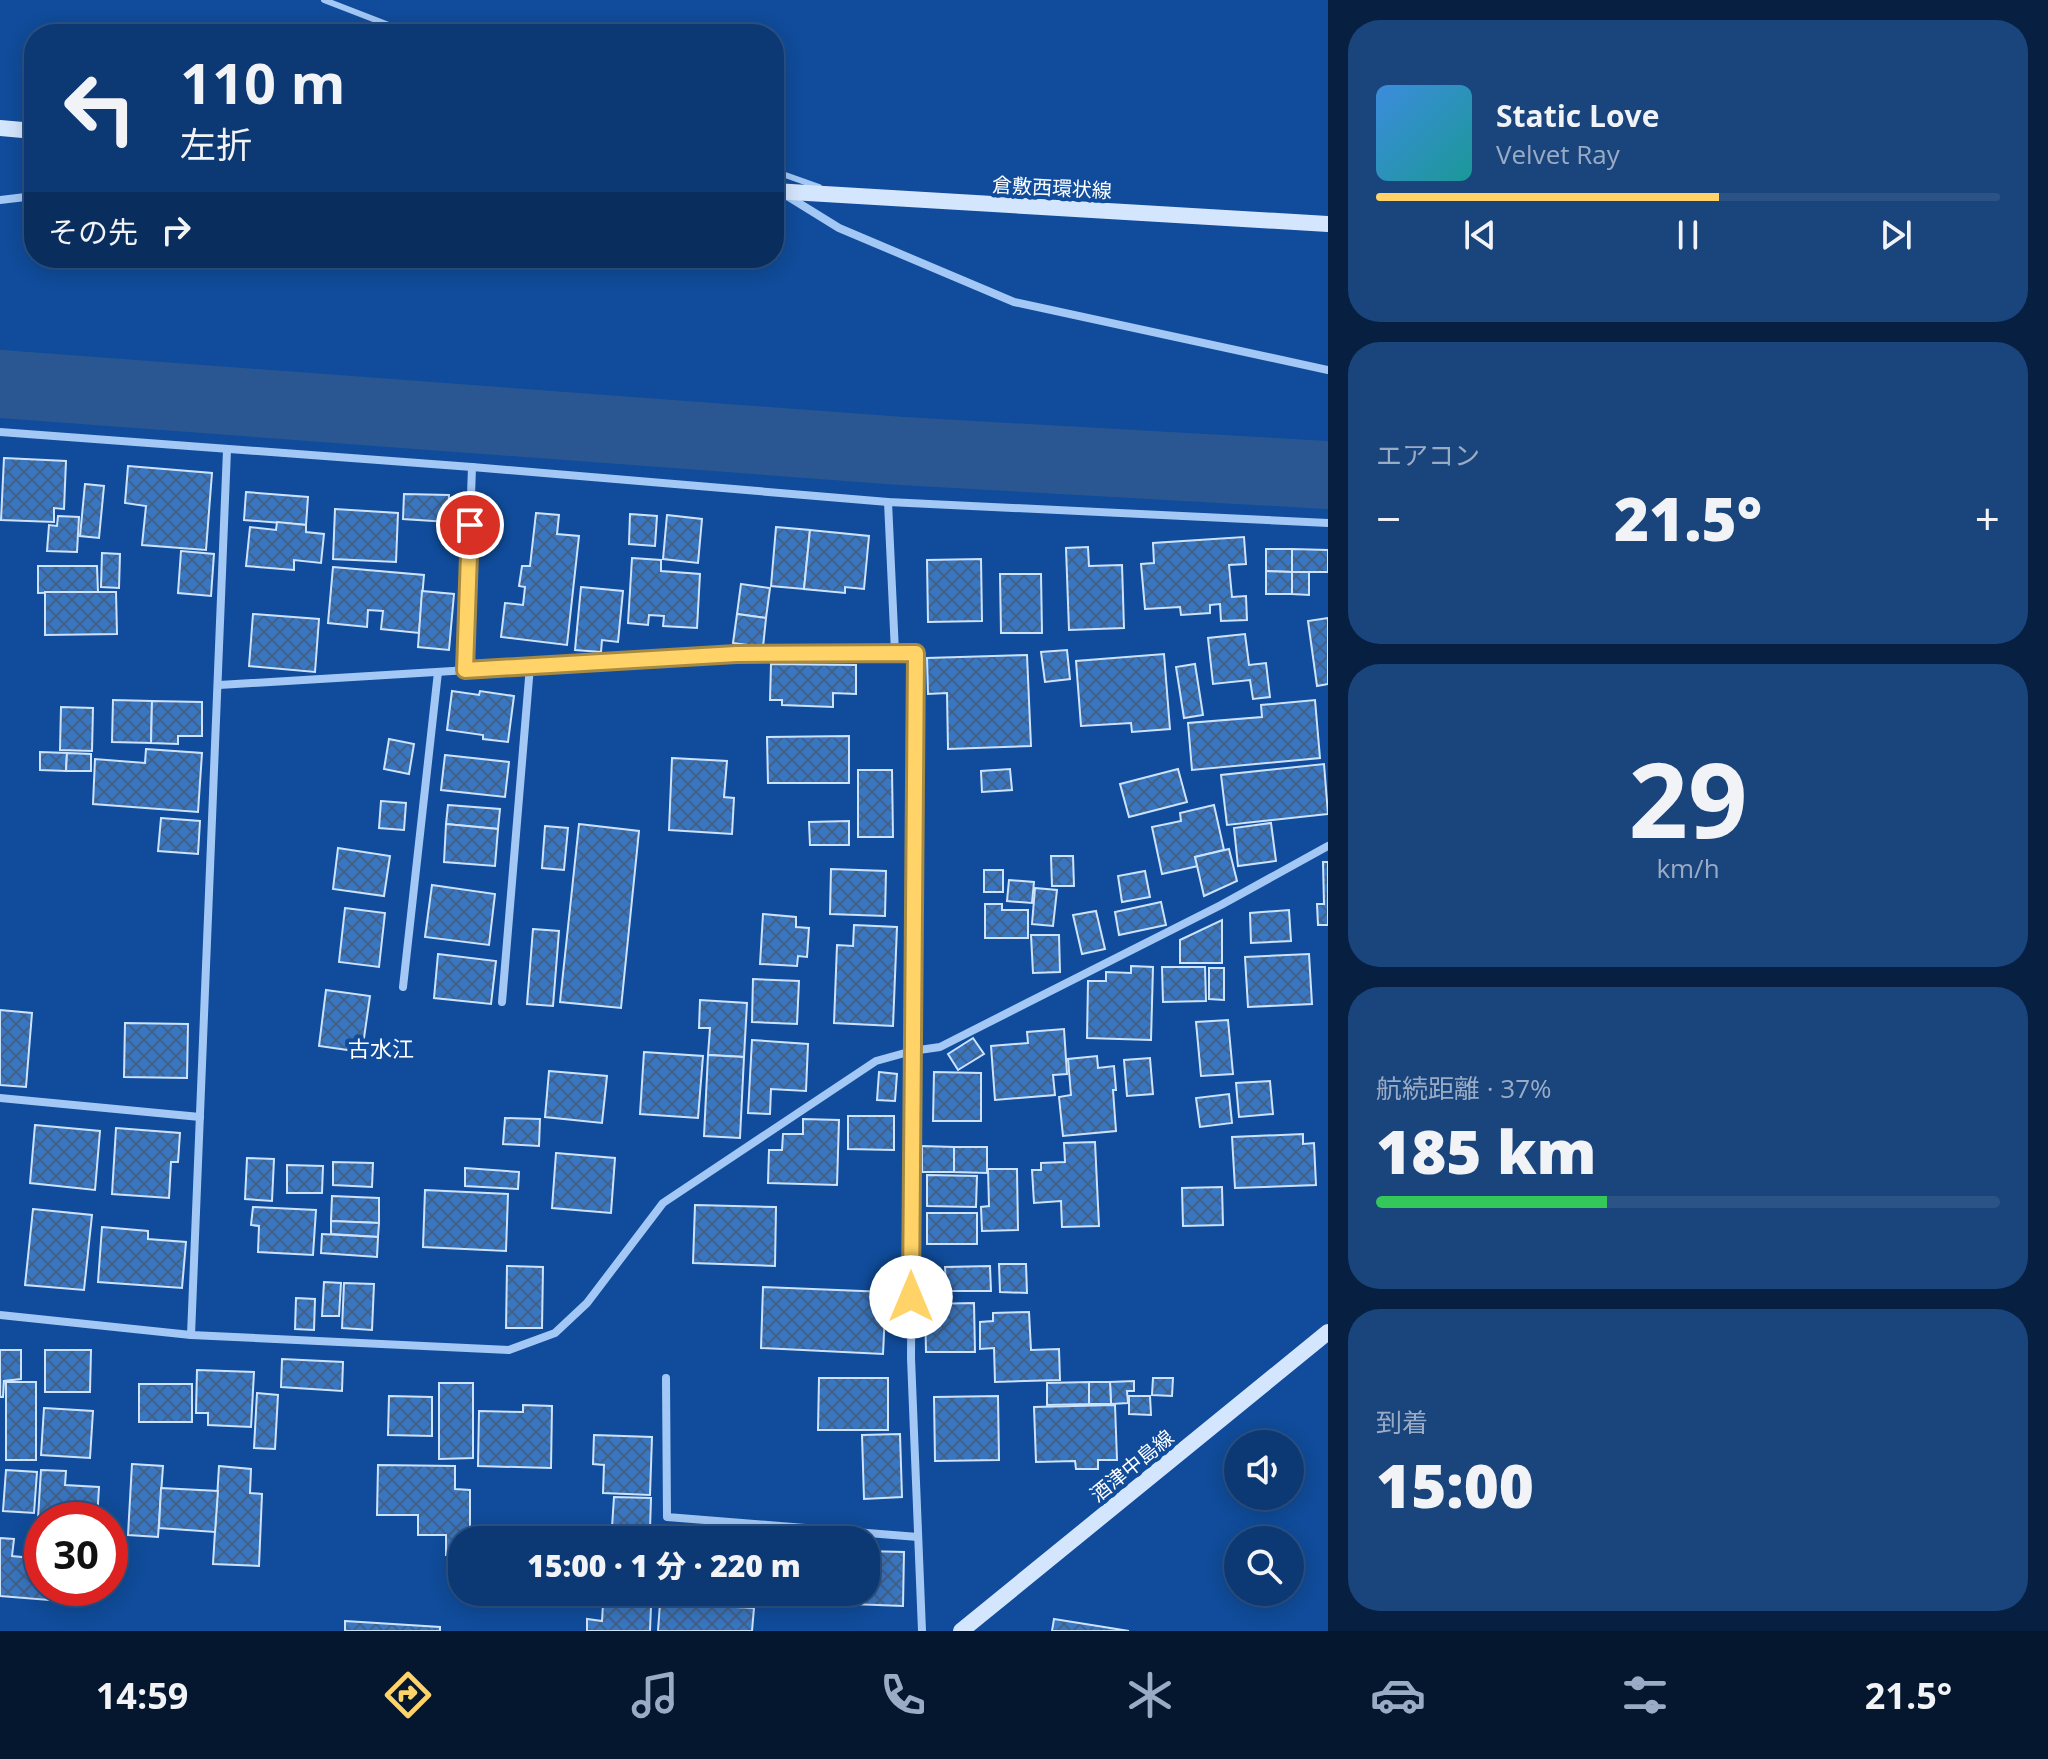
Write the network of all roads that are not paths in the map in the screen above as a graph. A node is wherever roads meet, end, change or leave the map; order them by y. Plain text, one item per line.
1 (324, 0) edge
2 (386, 24) edge
3 (0, 128) edge
4 (24, 130) edge
5 (784, 175) edge
6 (784, 192) edge
7 (784, 196) edge
8 (842, 196) junction
9 (24, 197) edge
10 (0, 200) edge
11 (1328, 224) edge
12 (1328, 370) edge
13 (0, 432) edge
14 (227, 450) junction
15 (472, 467) junction
16 (888, 502) junction
17 (1328, 523) edge
18 (895, 652) junction
19 (530, 666) junction
20 (465, 670) junction
21 (438, 672) junction
22 (219, 685) junction
23 (1328, 846) edge
24 (403, 987) dead end
25 (502, 1002) dead end
26 (912, 1051) junction
27 (0, 1098) edge
28 (200, 1117) junction
29 (0, 1315) edge
30 (1328, 1332) edge
31 (191, 1335) junction
32 (666, 1378) dead end
33 (918, 1537) junction
34 (922, 1631) edge
35 (961, 1631) edge

1 - 2 lane
3 - 4 main road
5 - 8 lane
6 - 8 main road, 倉敷西環状線
7 - 12 street
8 - 11 main road, 倉敷西環状線
9 - 10 street
13 - 14 street
14 - 15 street
14 - 22 street
15 - 16 street
15 - 20 street
16 - 17 street
16 - 18 street
18 - 19 street
18 - 26 street
19 - 20 street
19 - 25 street
20 - 21 street
21 - 22 street
21 - 24 street
22 - 28 street
23 - 26 street
26 - 31 street
26 - 33 street
27 - 28 street
28 - 31 street
29 - 31 street
30 - 35 main road, 酒津中島線
32 - 33 street
33 - 34 street

